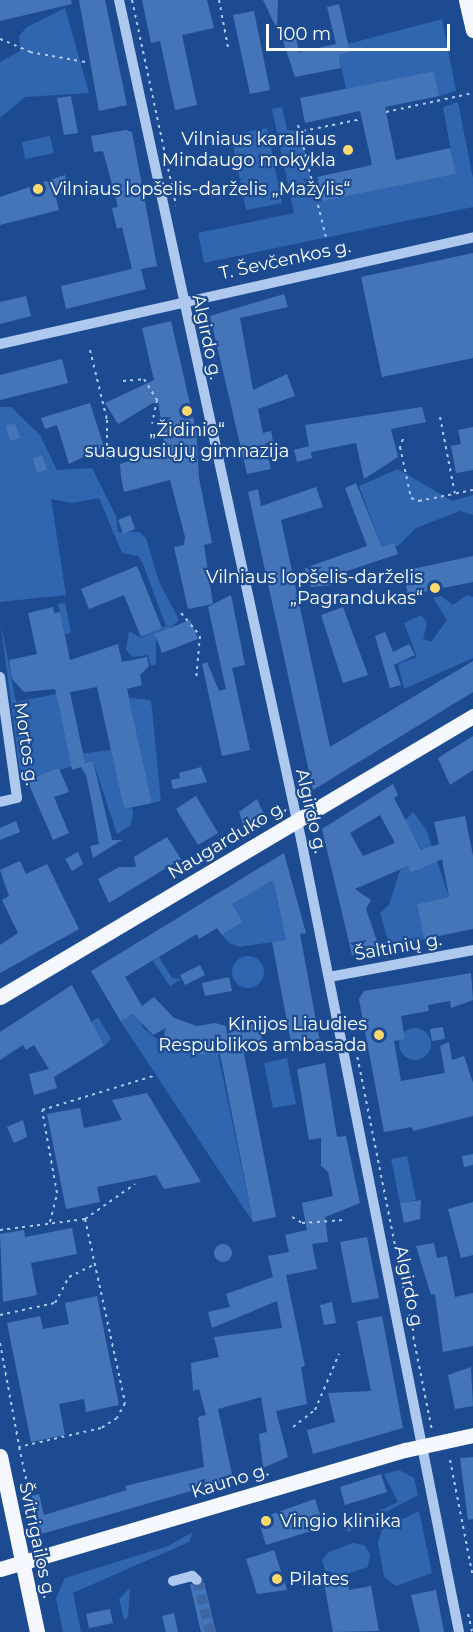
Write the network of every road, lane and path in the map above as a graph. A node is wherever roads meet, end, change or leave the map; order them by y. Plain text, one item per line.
1 (119, 0) edge
2 (219, 0) edge
3 (466, 0) edge
4 (473, 30) edge
5 (0, 39) edge
6 (228, 47) dead end
7 (85, 62) dead end
8 (473, 93) edge
9 (386, 112) dead end
10 (362, 119) dead end
11 (298, 125) dead end
12 (303, 131) junction
13 (326, 237) dead end
14 (473, 237) edge
15 (183, 299) junction
16 (0, 344) edge
17 (90, 350) dead end
18 (123, 381) dead end
19 (440, 417) dead end
20 (152, 423) dead end
21 (403, 439) dead end
22 (107, 459) dead end
23 (473, 490) edge
24 (455, 494) junction
25 (181, 612) dead end
26 (0, 677) edge
27 (196, 680) dead end
28 (473, 716) edge
29 (0, 802) edge
30 (296, 821) junction
31 (473, 950) edge
32 (329, 977) junction
33 (0, 997) edge
34 (153, 1076) dead end
35 (135, 1184) dead end
36 (292, 1217) dead end
37 (85, 1219) junction
38 (344, 1220) dead end
39 (50, 1222) junction
40 (0, 1230) edge
41 (95, 1265) junction
42 (0, 1315) edge
43 (0, 1343) edge
44 (339, 1354) dead end
45 (293, 1427) dead end
46 (473, 1435) edge
47 (421, 1445) junction
48 (20, 1447) junction
49 (0, 1456) edge
50 (450, 1460) dead end
51 (3, 1482) edge
52 (28, 1488) dead end
53 (21, 1562) junction
54 (0, 1569) edge
55 (473, 1577) edge
56 (197, 1580) dead end
57 (173, 1581) dead end
58 (37, 1632) edge
59 (459, 1632) edge

1 - 15 street, Algirdo g.
2 - 6 path
3 - 4 main road
5 - 7 path
8 - 9 path
10 - 12 path
11 - 12 path
12 - 13 path
14 - 15 street, T. Ševčenkos g.
15 - 16 street, T. Ševčenkos g.
15 - 30 street, Algirdo g.
17 - 22 path
18 - 20 path
19 - 24 path
21 - 24 path
23 - 24 path
25 - 27 path
26 - 29 street, Mortos g.
28 - 30 main road, Naugarduko g.
30 - 32 street, Algirdo g.
30 - 33 main road, Naugarduko g.
31 - 32 street, Šaltinių g.
32 - 47 street, Algirdo g.
34 - 39 path
35 - 37 path
36 - 38 path
37 - 39 path
37 - 41 path
39 - 40 path
41 - 42 path
41 - 48 path
43 - 48 path
44 - 45 path
46 - 47 main road, Kauno g.
47 - 53 main road, Kauno g.
47 - 59 street, Algirdo g.
48 - 52 path
49 - 51 main road, Švitrigailos g.
50 - 55 path
51 - 53 main road, Švitrigailos g.
53 - 54 main road, Kauno g.
53 - 58 main road, Švitrigailos g.
56 - 57 street

